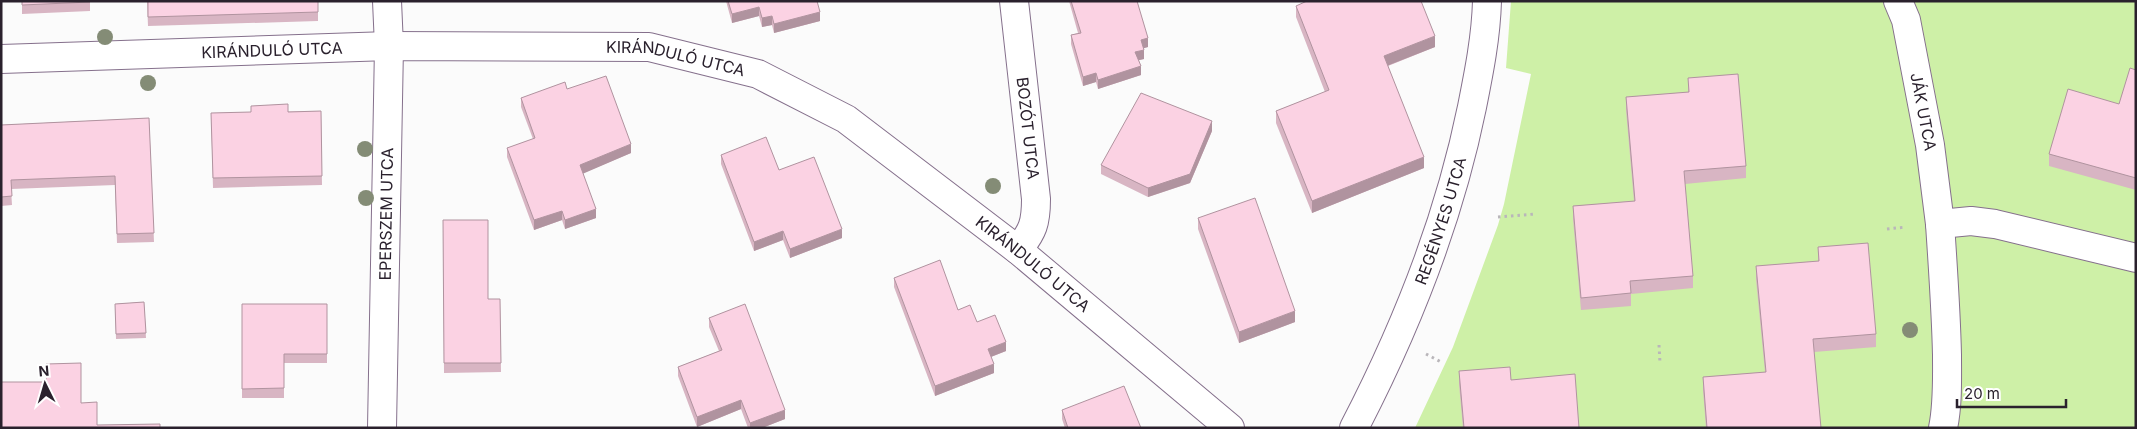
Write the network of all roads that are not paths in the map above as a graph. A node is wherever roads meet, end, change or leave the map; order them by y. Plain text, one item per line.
1 (387, 1) edge
2 (1014, 1) edge
3 (1487, 1) edge
4 (1898, 1) edge
5 (389, 46) junction
6 (1, 58) edge
7 (1940, 224) junction
8 (1018, 250) junction
9 (2136, 258) edge
10 (382, 428) edge
11 (1230, 428) edge
12 (1354, 428) edge
13 (1943, 428) edge

1 - 5 street, EPERSZEM UTCA
2 - 8 street, BOZÓT UTCA
3 - 12 street, REGÉNYES UTCA
4 - 7 street, JÁK UTCA
5 - 6 street, KIRÁNDULÓ UTCA
5 - 8 street, KIRÁNDULÓ UTCA
5 - 10 street, EPERSZEM UTCA
7 - 9 street
7 - 13 street, JÁK UTCA
8 - 11 street, KIRÁNDULÓ UTCA

